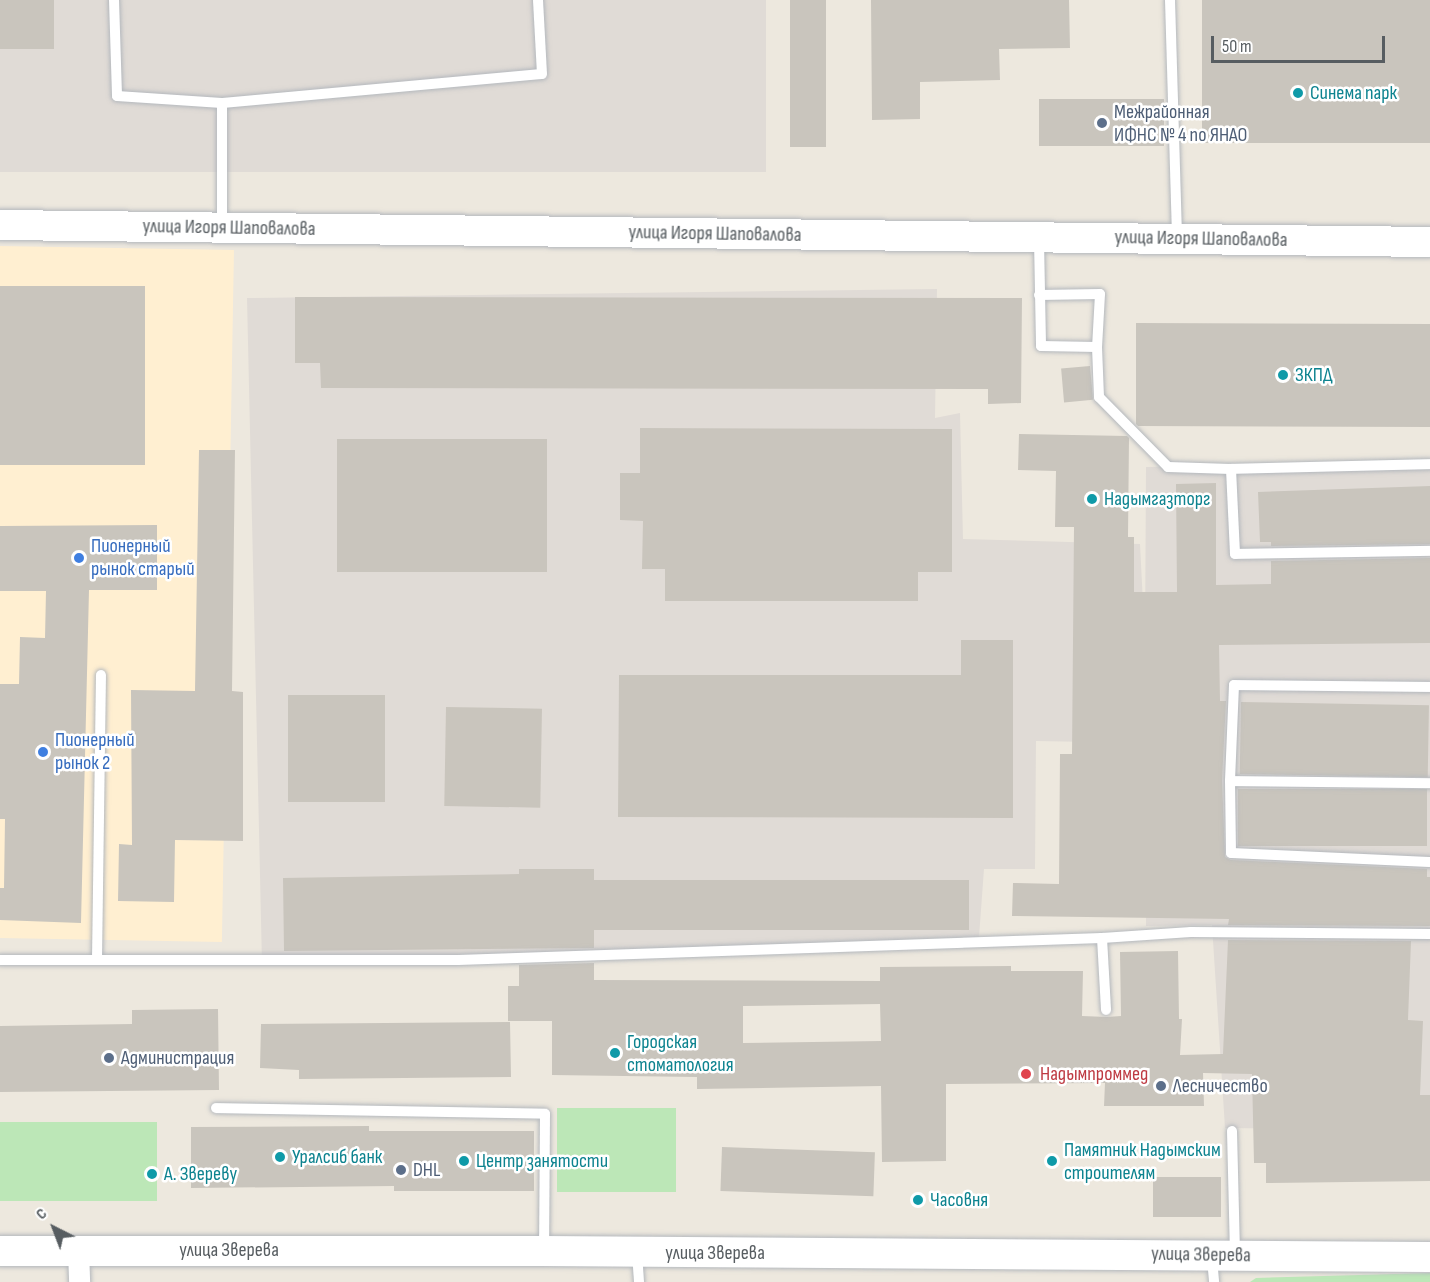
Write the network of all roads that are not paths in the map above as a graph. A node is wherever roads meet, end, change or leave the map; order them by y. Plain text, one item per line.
1 (114, 0) edge
2 (538, 0) edge
3 (1170, 0) edge
4 (222, 103) junction
5 (0, 225) edge
6 (222, 228) junction
7 (1038, 237) junction
8 (1177, 239) junction
9 (1430, 242) edge
10 (1039, 295) junction
11 (1097, 346) junction
12 (1430, 464) edge
13 (1231, 469) junction
14 (1430, 551) edge
15 (101, 675) dead end
16 (1430, 687) edge
17 (1230, 781) junction
18 (1430, 783) edge
19 (1430, 862) edge
20 (1430, 934) edge
21 (1102, 938) junction
22 (0, 960) edge
23 (97, 960) junction
24 (1106, 1010) dead end
25 (216, 1108) dead end
26 (1232, 1131) dead end
27 (78, 1250) junction
28 (0, 1251) edge
29 (543, 1251) junction
30 (637, 1253) junction
31 (1430, 1257) edge
32 (1220, 1265) edge
33 (79, 1282) edge
34 (639, 1282) edge

1 - 4 lane
2 - 4 lane
3 - 8 lane
4 - 6 lane
5 - 6 street, улица Игоря Шаповалова
6 - 7 street, улица Игоря Шаповалова
7 - 8 street, улица Игоря Шаповалова
7 - 10 lane
8 - 9 street, улица Игоря Шаповалова
10 - 11 lane
10 - 11 lane
11 - 13 lane
12 - 13 lane
13 - 14 lane
15 - 23 lane
16 - 17 lane
17 - 18 lane
17 - 19 lane
20 - 21 lane
21 - 23 lane
21 - 24 lane
22 - 23 lane
25 - 29 lane
26 - 32 lane
27 - 28 street, улица Зверева
27 - 29 street, улица Зверева
27 - 33 street
29 - 30 street, улица Зверева
30 - 32 street, улица Зверева
30 - 34 lane
31 - 32 street, улица Зверева

